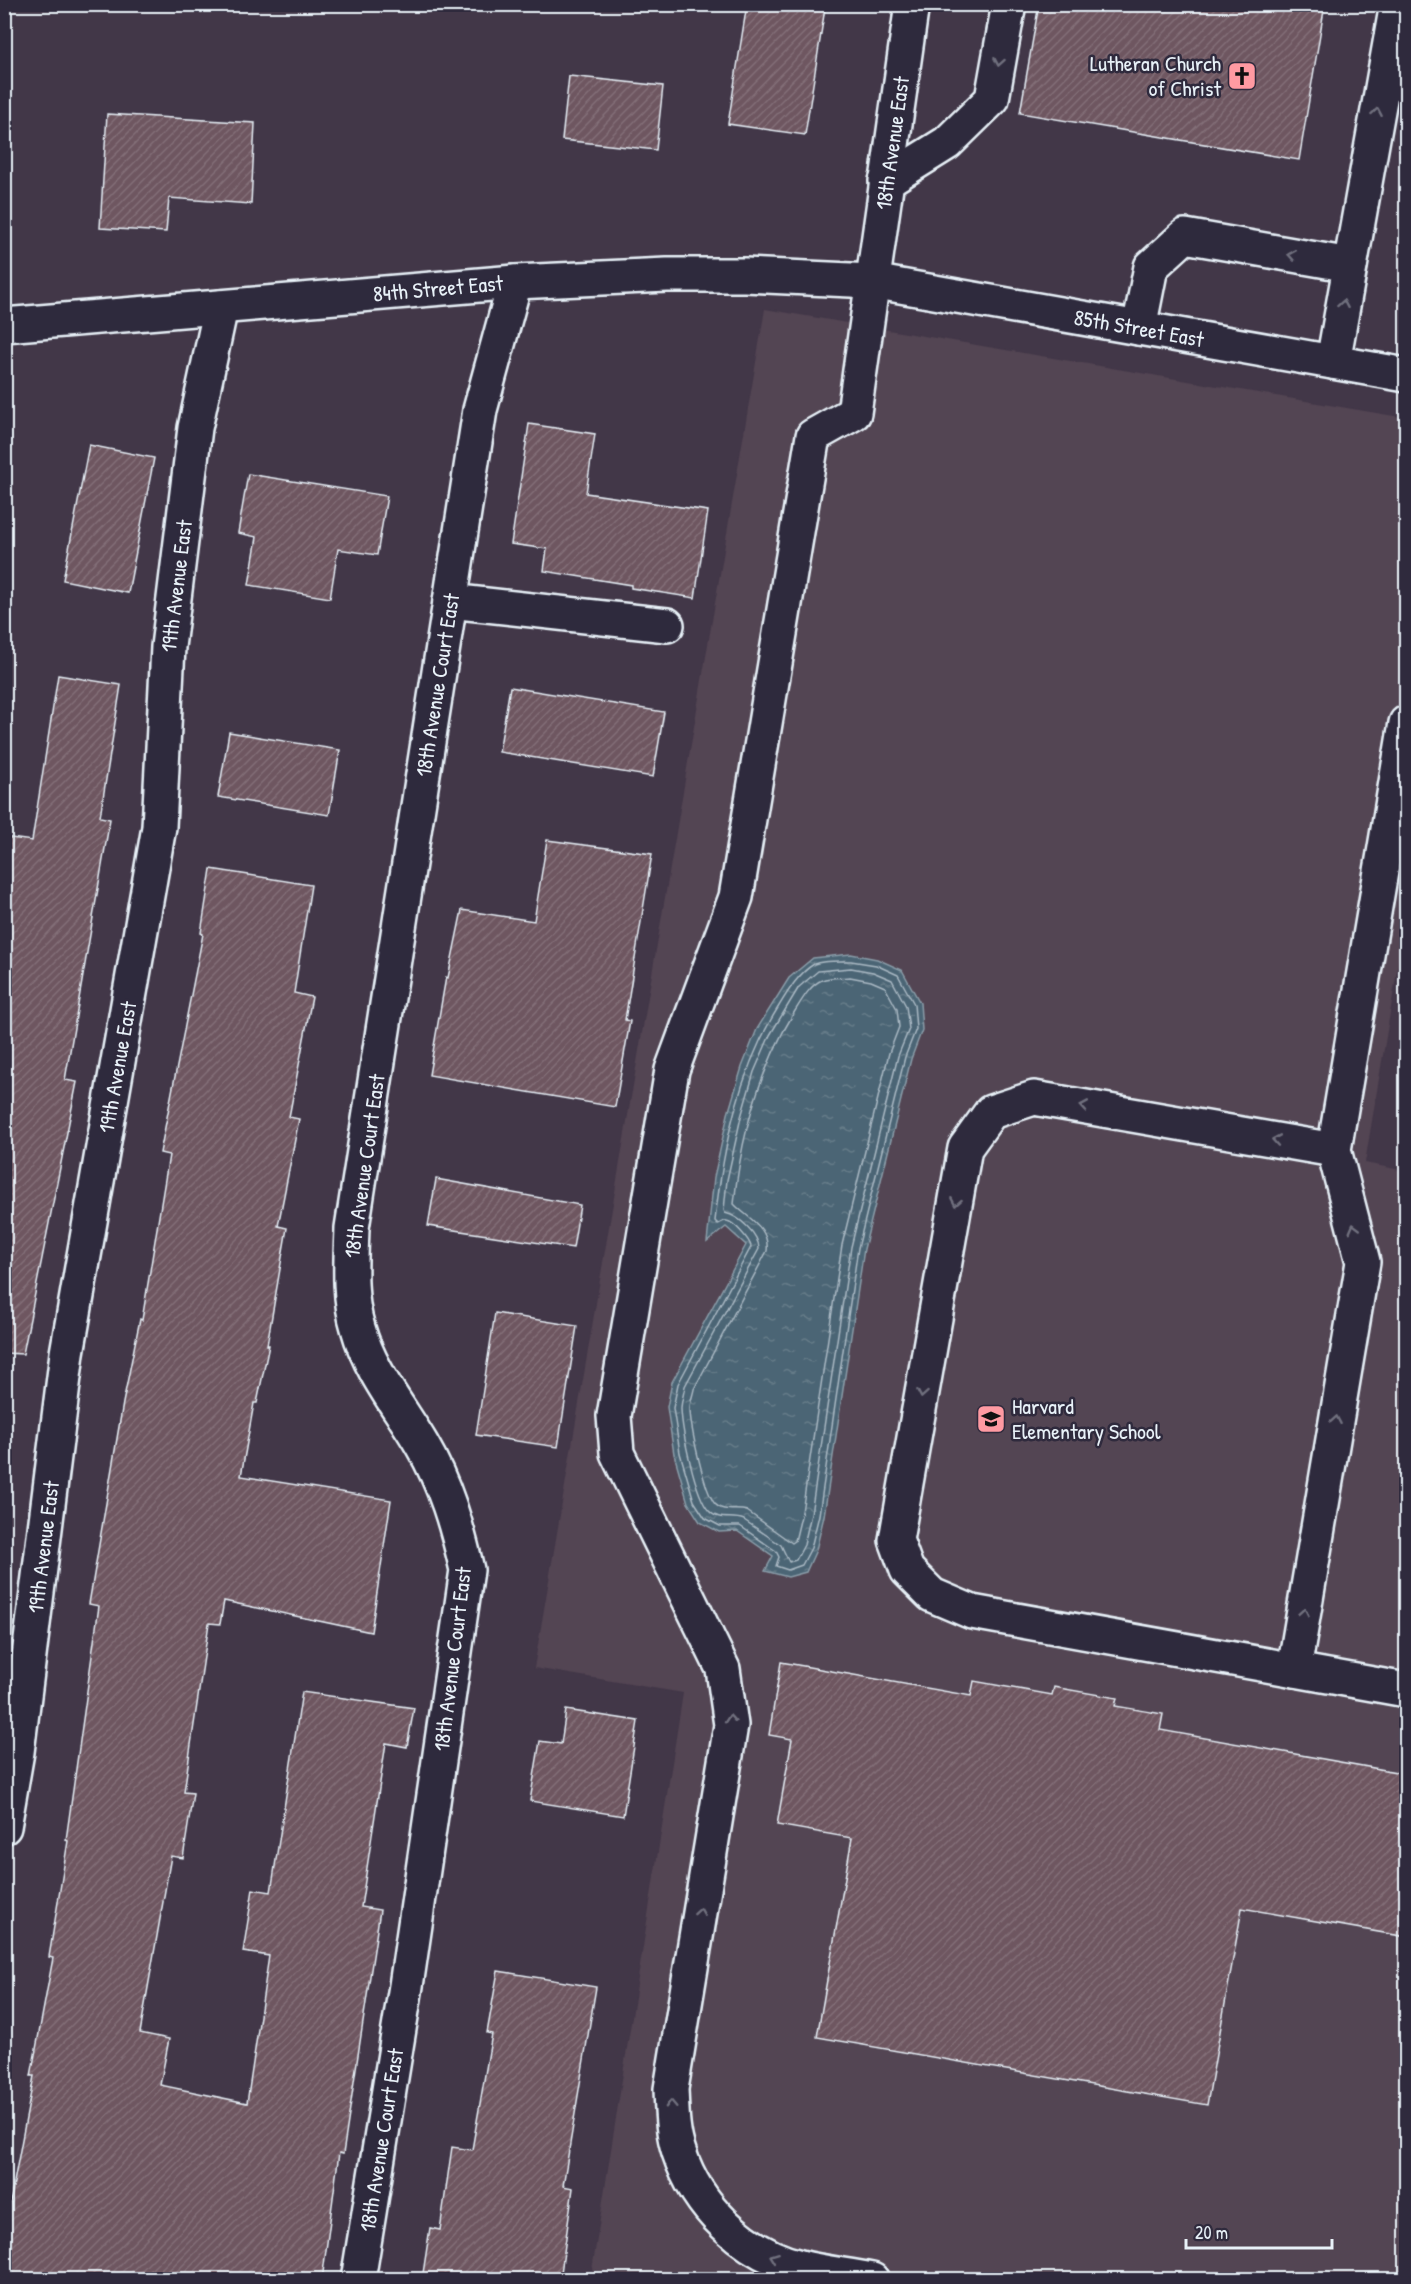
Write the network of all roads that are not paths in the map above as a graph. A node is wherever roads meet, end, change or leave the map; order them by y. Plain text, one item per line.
1 (912, 4) edge
2 (1009, 4) edge
3 (1397, 4) edge
4 (886, 181) junction
5 (1350, 265) junction
6 (872, 281) junction
7 (515, 282) junction
8 (221, 307) junction
9 (4, 325) edge
10 (1139, 328) junction
11 (1333, 362) junction
12 (1407, 375) edge
13 (450, 601) junction
14 (667, 625) dead end
15 (1407, 723) edge
16 (1334, 1150) junction
17 (1294, 1670) junction
18 (1407, 1690) edge
19 (4, 1827) edge
20 (358, 2280) edge
21 (872, 2280) edge

1 - 4 street, 18th Avenue East
2 -> 4 street
5 -> 3 street
4 - 6 street, 18th Avenue East
5 -> 10 street
11 -> 5 street
6 - 7 street, 84th Street East
6 - 10 street, 85th Street East
21 -> 6 street, 18th Avenue East
7 - 8 street, 84th Street East
7 - 13 street, 18th Avenue Court East
8 - 9 street, 84th Street East
8 - 19 street, 19th Avenue East
10 - 11 street, 85th Street East
11 - 12 street, 85th Street East
13 - 14 street
13 - 20 street, 18th Avenue Court East
15 - 16 street
17 -> 16 street
16 -> 17 street
17 - 18 street

